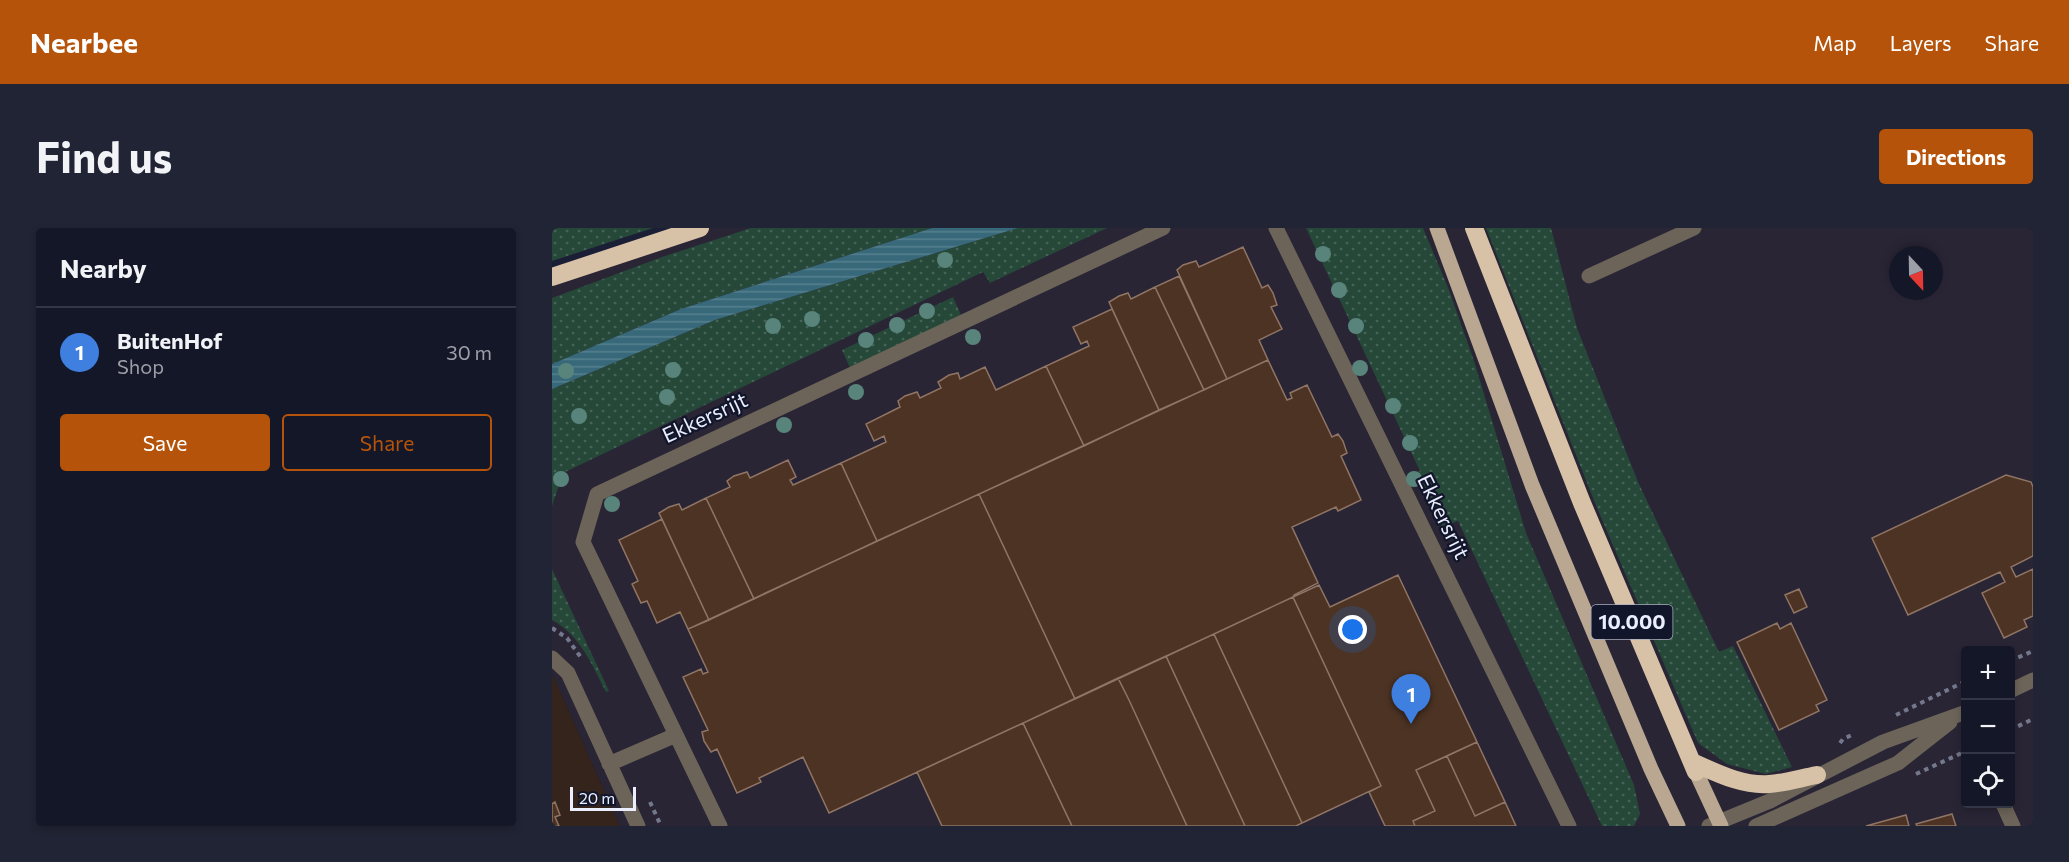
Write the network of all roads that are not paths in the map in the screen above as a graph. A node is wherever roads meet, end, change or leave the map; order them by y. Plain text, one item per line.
1 (700, 228) edge
2 (1163, 228) edge
3 (1276, 228) edge
4 (1437, 228) edge
5 (1474, 228) edge
6 (1694, 228) edge
7 (1589, 276) dead end
8 (552, 277) edge
9 (552, 658) edge
10 (2033, 680) edge
11 (2015, 689) edge
12 (1961, 718) edge
13 (1961, 719) edge
14 (676, 735) junction
15 (609, 764) junction
16 (1694, 767) junction
17 (1816, 775) junction
18 (2005, 808) edge
19 (1717, 825) edge
20 (638, 826) edge
21 (720, 826) edge
22 (1569, 826) edge
23 (1678, 826) edge
24 (1756, 826) edge
25 (2013, 826) edge

1 - 8 highway
2 - 14 street, Ekkersrijt
3 - 22 street, Ekkersrijt
4 - 23 main road, 10.000
5 - 16 highway, 10.000
6 - 7 street
9 - 15 street
10 - 11 street
12 - 17 street
13 - 24 street
14 - 15 street
14 - 21 street, Ekkersrijt
15 - 20 street
16 - 17 highway
16 - 19 main road, 10.000
17 - 19 street
18 - 25 street

